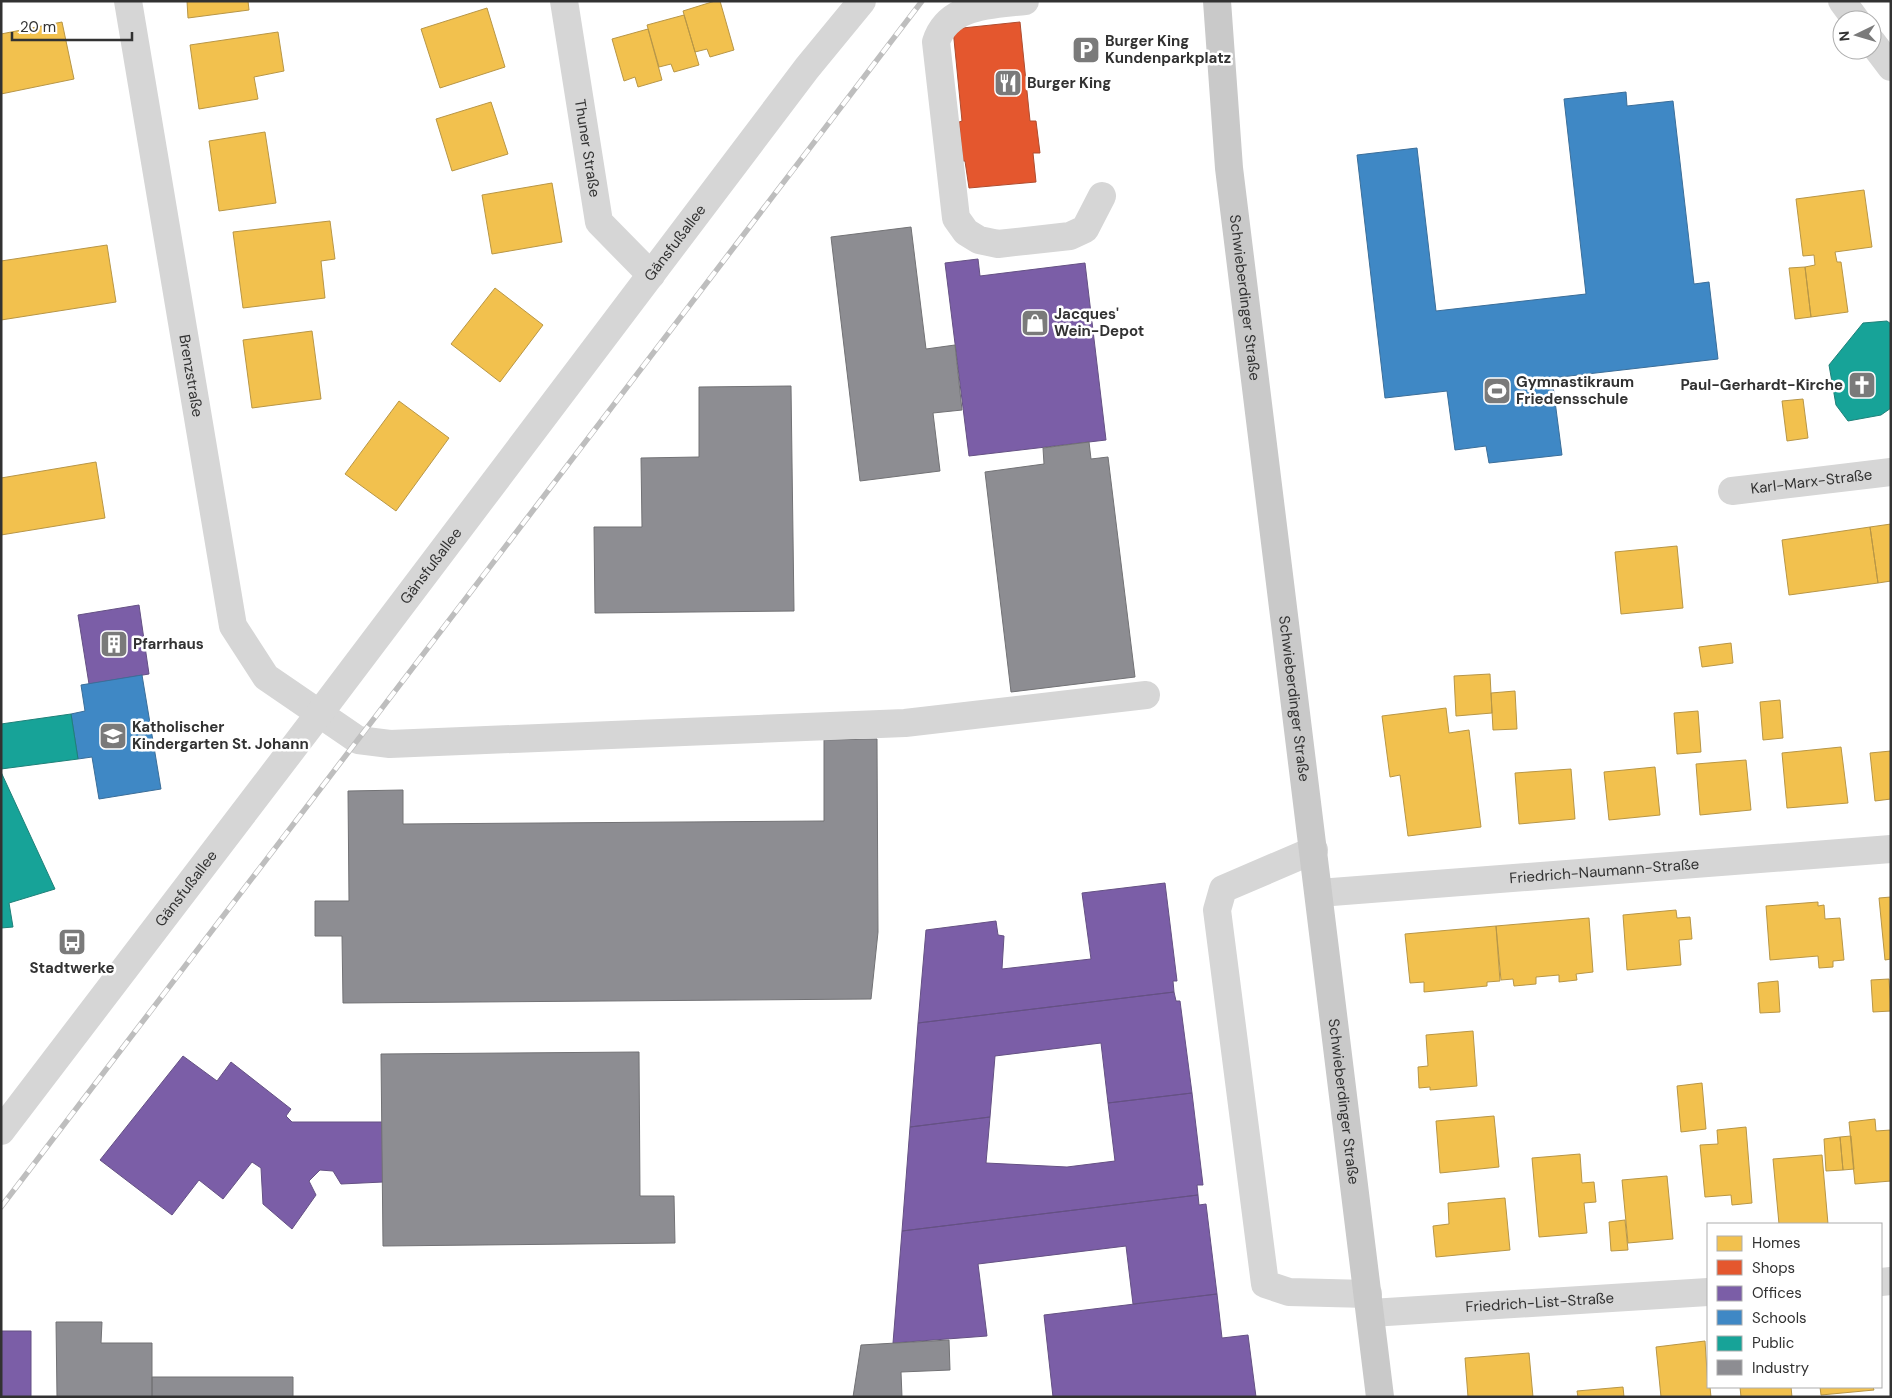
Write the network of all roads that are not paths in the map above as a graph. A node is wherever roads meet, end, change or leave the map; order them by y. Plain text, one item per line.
1 (128, 1) edge
2 (564, 1) edge
3 (862, 1) edge
4 (1025, 1) edge
5 (1217, 1) edge
6 (1882, 55) edge
7 (1891, 67) edge
8 (1102, 196) dead end
9 (651, 275) junction
10 (1891, 472) edge
11 (1732, 491) dead end
12 (1146, 694) dead end
13 (319, 714) junction
14 (1891, 848) edge
15 (1314, 850) junction
16 (1319, 893) junction
17 (1, 1131) edge
18 (1707, 1292) edge
19 (1370, 1303) junction
20 (1380, 1397) edge

1 - 13 street, Brenzstraße
2 - 9 street, Thuner Straße
3 - 9 street, Gänsfußallee
4 - 8 street
5 - 15 main road, Schwieberdinger Straße
6 - 7 street
9 - 13 street, Gänsfußallee
10 - 11 street, Karl-Marx-Straße
12 - 13 street, Brenzstraße
13 - 17 street, Gänsfußallee
14 - 16 street, Friedrich-Naumann-Straße
15 - 16 main road, Schwieberdinger Straße
15 - 19 street, Friedrich-List-Straße
16 - 19 main road, Schwieberdinger Straße
18 - 19 street, Friedrich-List-Straße
19 - 20 main road, Schwieberdinger Straße

